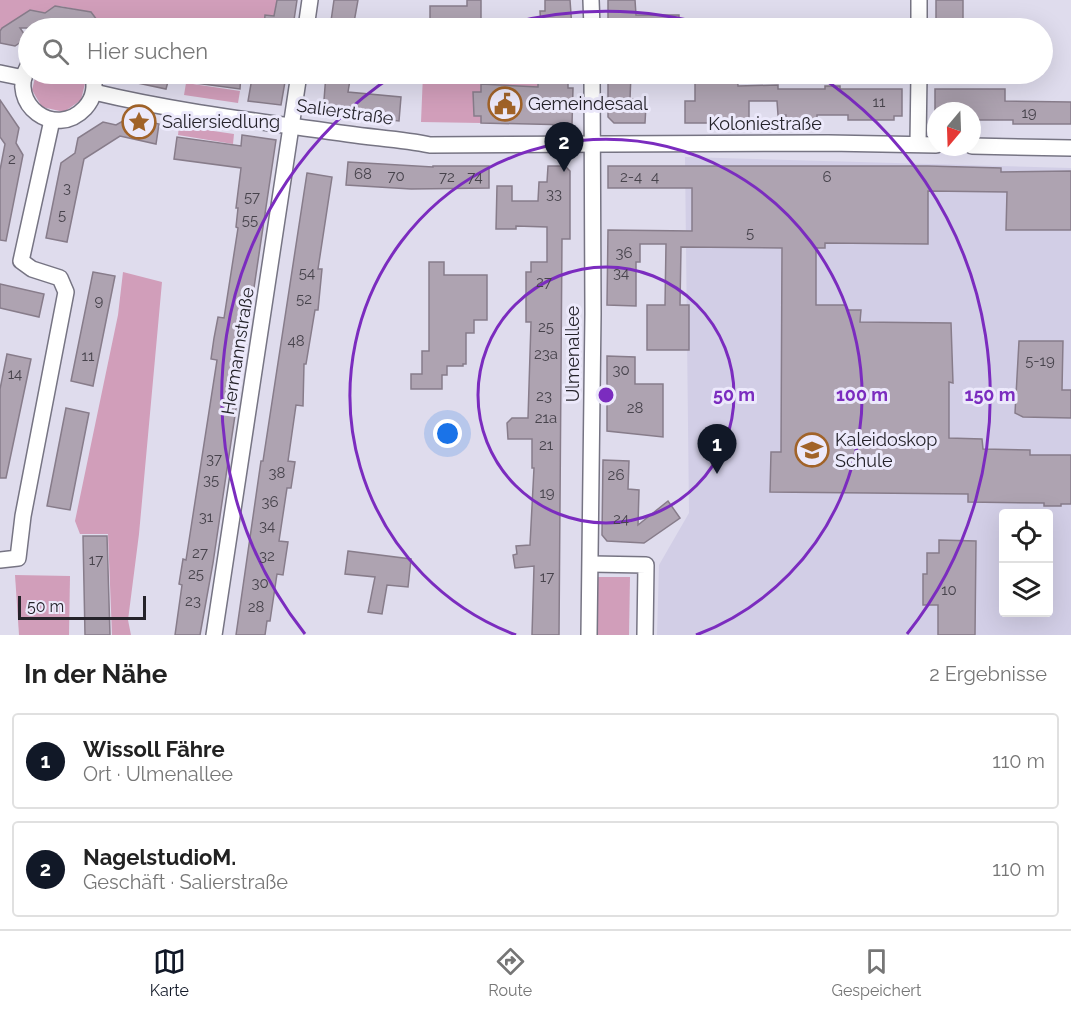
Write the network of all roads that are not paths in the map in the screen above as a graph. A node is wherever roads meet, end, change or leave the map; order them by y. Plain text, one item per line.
1 (310, 0) edge
2 (591, 0) edge
3 (919, 0) edge
4 (307, 18) edge
5 (592, 18) edge
6 (919, 18) edge
7 (18, 72) edge
8 (0, 73) edge
9 (24, 84) edge
10 (94, 84) edge
11 (298, 84) edge
12 (592, 84) edge
13 (919, 84) edge
14 (94, 92) junction
15 (52, 120) junction
16 (292, 125) junction
17 (594, 144) junction
18 (918, 144) junction
19 (927, 144) edge
20 (981, 146) edge
21 (1071, 148) edge
22 (0, 560) edge
23 (591, 564) junction
24 (214, 635) edge
25 (589, 635) edge
26 (645, 635) edge

1 - 4 street
2 - 5 street
3 - 6 street
7 - 8 street
9 - 15 street
10 - 14 street
11 - 16 street, Hermannstraße
12 - 17 street, Ulmenallee
13 - 18 street
14 - 15 street
14 - 16 street, Salierstraße
15 - 22 street
16 - 17 street, Salierstraße
16 - 24 street, Hermannstraße
17 - 18 street, Koloniestraße
17 - 23 street, Ulmenallee
18 - 19 street, Koloniestraße
20 - 21 street
23 - 25 street, Ulmenallee
23 - 26 street

